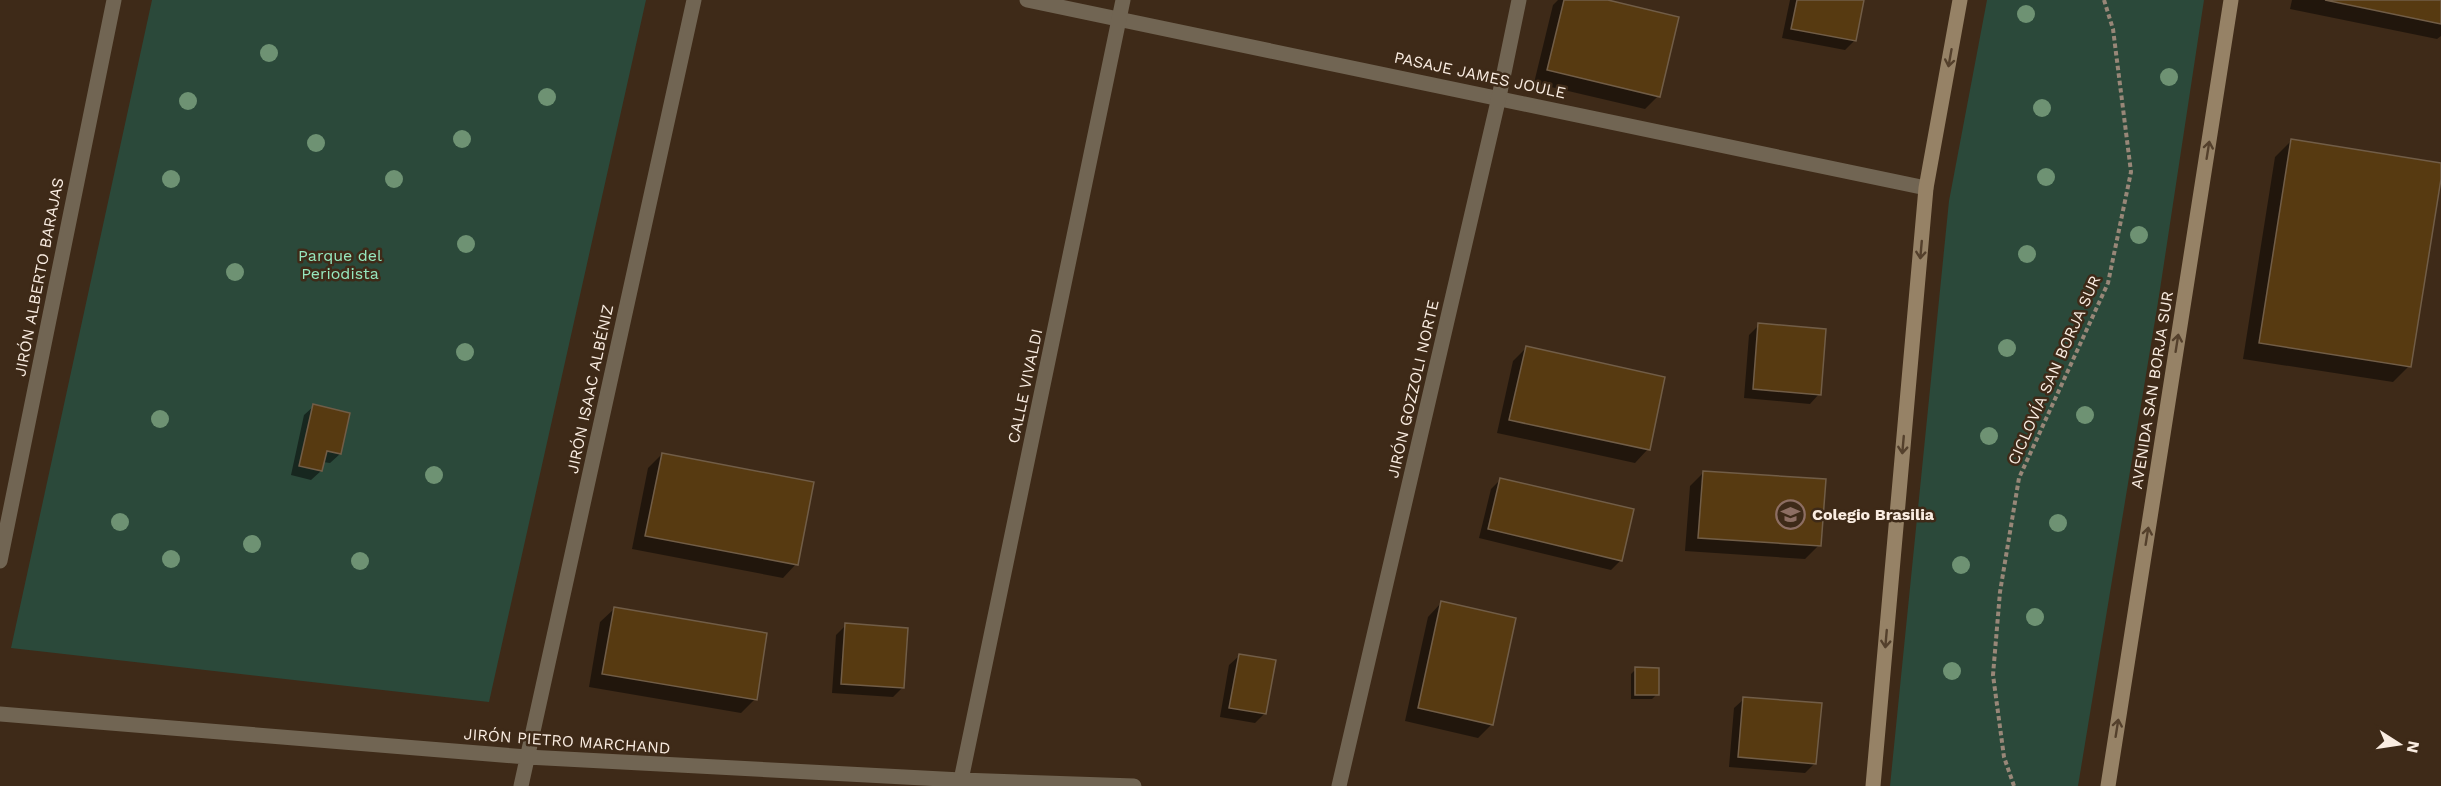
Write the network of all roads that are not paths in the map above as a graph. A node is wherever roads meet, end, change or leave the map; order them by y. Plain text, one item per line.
1 (114, 0) edge
2 (694, 0) edge
3 (1027, 0) edge
4 (1123, 0) edge
5 (1519, 0) edge
6 (1960, 0) edge
7 (2231, 0) edge
8 (1119, 21) junction
9 (1499, 97) junction
10 (1926, 188) junction
11 (0, 561) edge
12 (0, 714) edge
13 (527, 758) junction
14 (961, 780) junction
15 (521, 786) edge
16 (1134, 786) edge
17 (1339, 786) edge
18 (1873, 786) edge
19 (2108, 786) edge

1 - 11 street, JIRÓN ALBERTO BARAJAS
2 - 13 street, JIRÓN ISAAC ALBÉNIZ
3 - 8 street, PASAJE JAMES JOULE
4 - 8 street, CALLE VIVALDI
5 - 9 street, JIRÓN GOZZOLI NORTE
6 -> 10 main road
19 -> 7 main road, AVENIDA SAN BORJA SUR
8 - 9 street, PASAJE JAMES JOULE
8 - 14 street, CALLE VIVALDI
9 - 10 street, PASAJE JAMES JOULE
9 - 17 street, JIRÓN GOZZOLI NORTE
10 -> 18 main road
12 - 13 street, JIRÓN PIETRO MARCHAND
13 - 14 street, JIRÓN PIETRO MARCHAND
13 - 15 street, JIRÓN ISAAC ALBÉNIZ
14 - 16 street, JIRÓN PIETRO MARCHAND

